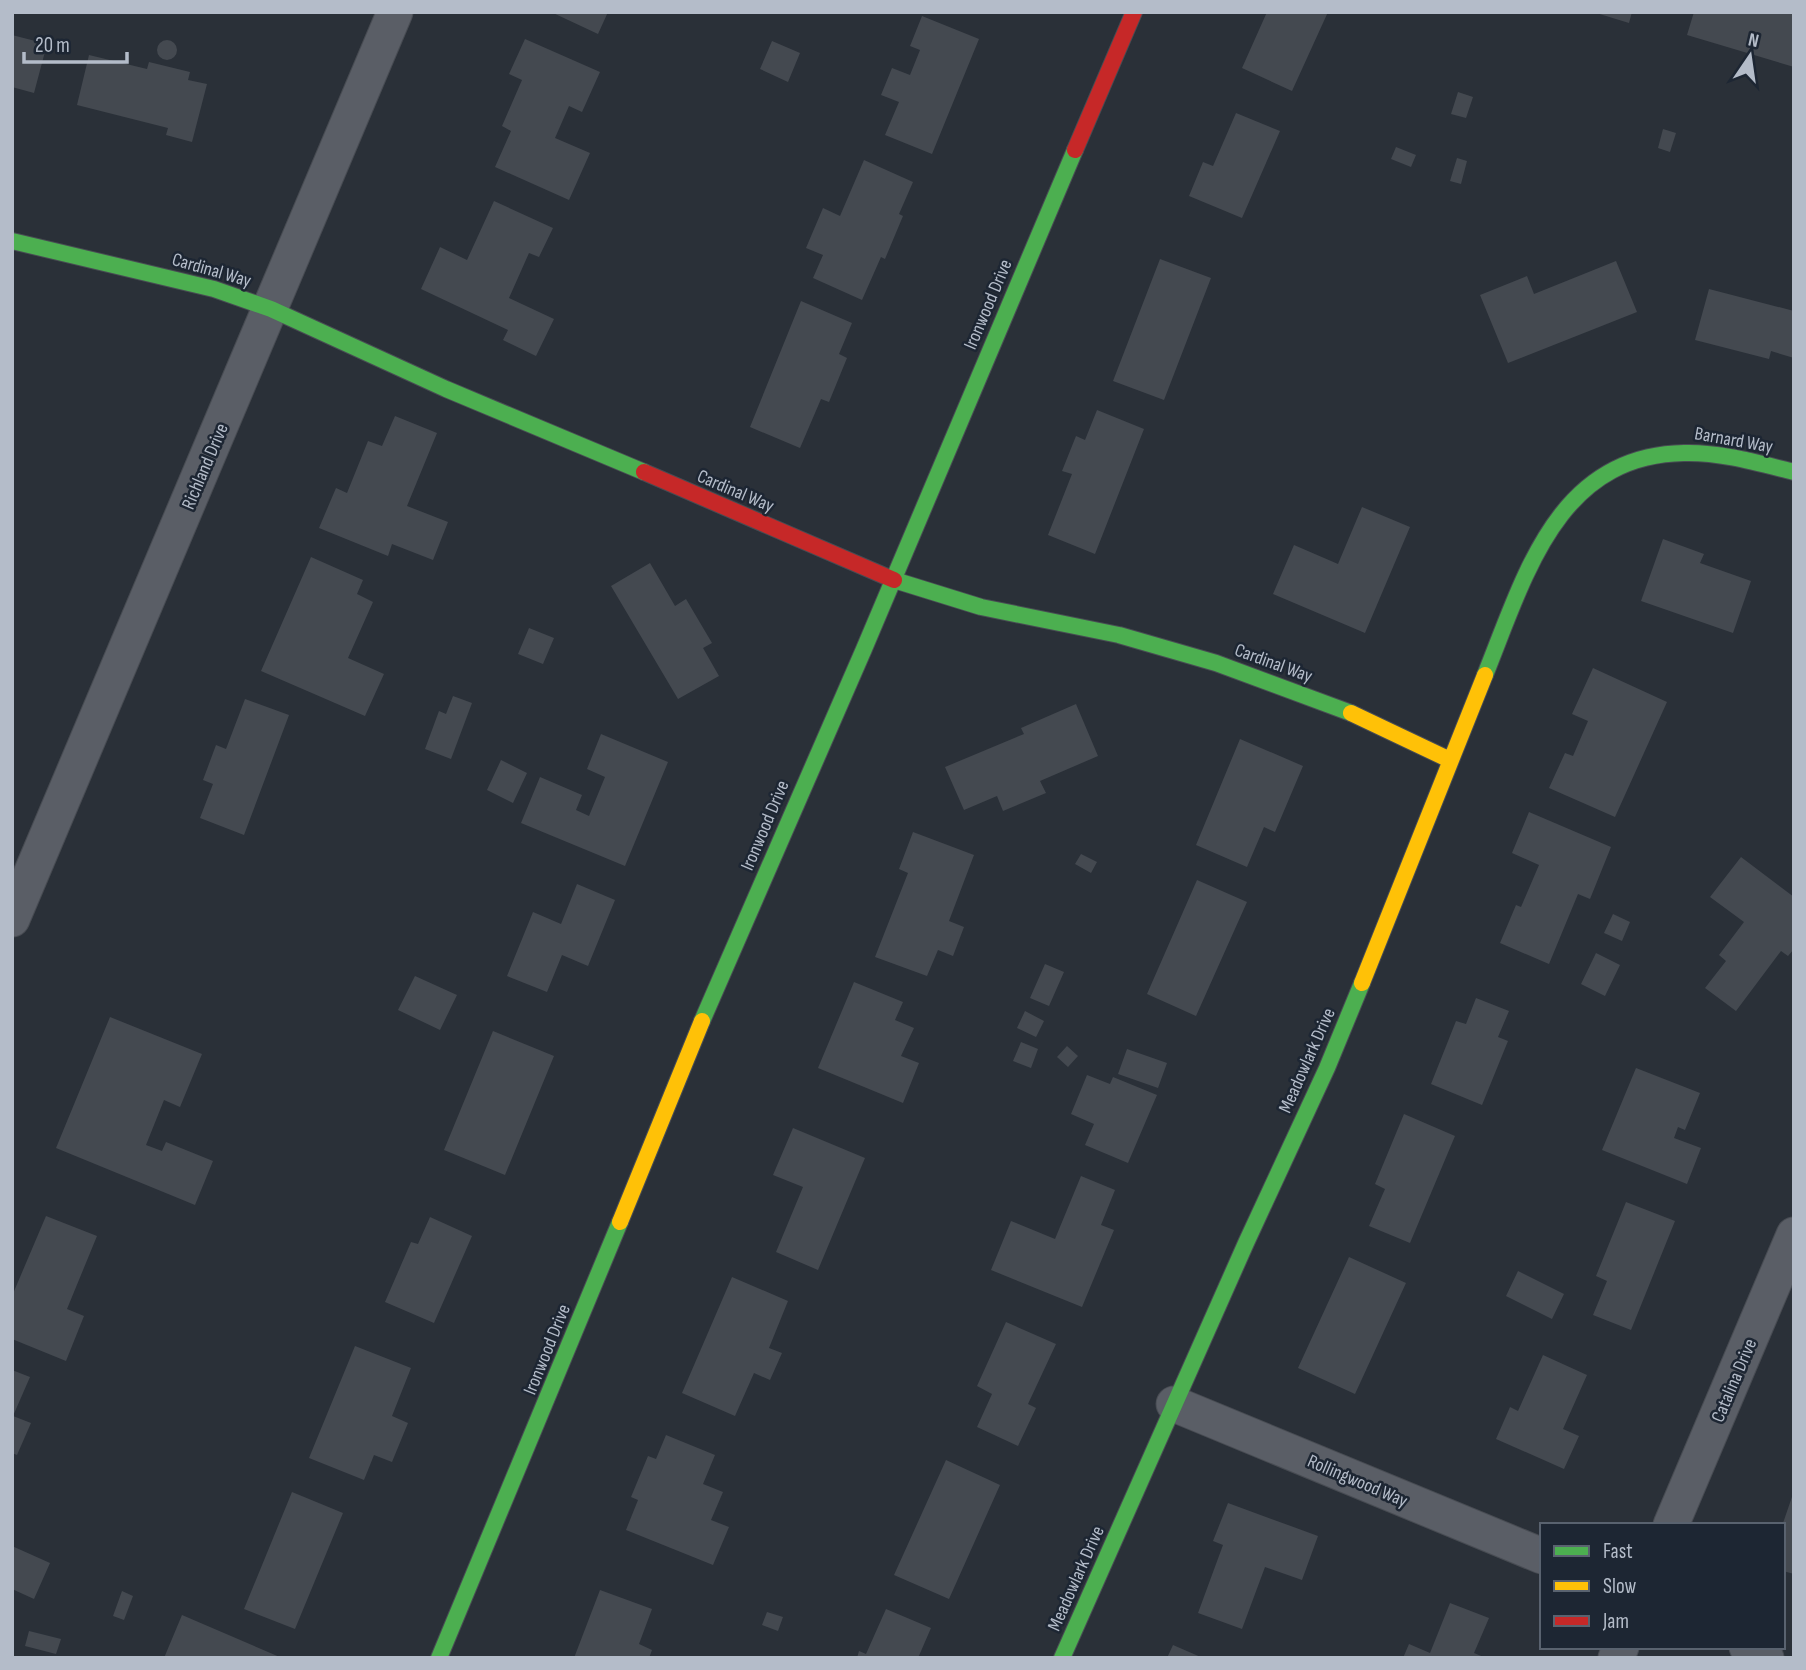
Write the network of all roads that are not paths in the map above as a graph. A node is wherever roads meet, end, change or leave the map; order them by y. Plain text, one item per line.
1 (395, 12) edge
2 (1134, 12) edge
3 (12, 242) edge
4 (271, 309) junction
5 (1794, 472) edge
6 (1590, 484) joint
7 (893, 580) junction
8 (1450, 760) junction
9 (12, 919) edge
10 (1794, 1235) edge
11 (1174, 1404) junction
12 (1672, 1523) edge
13 (1540, 1555) edge
14 (1750, 1649) edge
15 (439, 1658) edge
16 (1062, 1658) edge
17 (1766, 1658) edge

1 - 4 street, Richland Drive
2 - 7 street, Ironwood Drive
3 - 4 street, Cardinal Way
4 - 7 street, Cardinal Way
4 - 9 street, Richland Drive
5 - 6 street, Barnard Way
6 - 8 street, Meadowlark Drive
7 - 8 street, Cardinal Way
7 - 15 street, Ironwood Drive
8 - 11 street, Meadowlark Drive
10 - 12 street, Catalina Drive
11 - 13 street, Rollingwood Way
11 - 16 street, Meadowlark Drive
14 - 17 street

